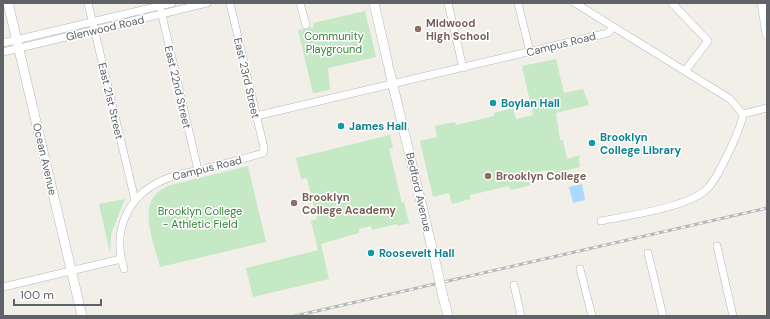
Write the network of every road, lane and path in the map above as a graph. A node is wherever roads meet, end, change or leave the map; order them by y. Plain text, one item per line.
1 (8, 3) edge
2 (88, 3) edge
3 (172, 3) edge
4 (207, 3) edge
5 (230, 3) edge
6 (300, 3) edge
7 (374, 3) edge
8 (448, 3) edge
9 (518, 3) edge
10 (575, 3) edge
11 (672, 3) edge
12 (762, 3) edge
13 (159, 5) edge
14 (161, 14) junction
15 (93, 22) junction
16 (306, 24) dead end
17 (613, 27) junction
18 (95, 30) junction
19 (767, 34) edge
20 (3, 43) edge
21 (18, 44) junction
22 (3, 52) edge
23 (530, 52) junction
24 (463, 68) junction
25 (685, 71) junction
26 (393, 84) junction
27 (767, 108) edge
28 (743, 114) junction
29 (256, 116) junction
30 (263, 153) joint
31 (198, 170) junction
32 (134, 200) junction
33 (600, 221) dead end
34 (717, 246) dead end
35 (648, 253) dead end
36 (121, 260) junction
37 (124, 269) dead end
38 (580, 269) dead end
39 (71, 271) junction
40 (514, 285) dead end
41 (3, 287) edge
42 (82, 316) edge
43 (448, 316) edge
44 (521, 316) edge
45 (592, 316) edge
46 (663, 316) edge
47 (733, 316) edge

1 - 21 main road, Ocean Avenue
2 - 15 street, East 21st Street
3 - 13 street, Glenwood Road
4 - 14 street, Glenwood Road
5 - 29 street, East 23rd Street
6 - 16 street
7 - 26 main road, Bedford Avenue
8 - 24 street
9 - 23 street
10 - 17 street
11 - 25 street
12 - 19 main road
13 - 14 street, East 22nd Street
13 - 15 street, Glenwood Road
14 - 18 street, Glenwood Road
14 - 31 street, East 22nd Street
15 - 18 street, East 21st Street
15 - 21 street, Glenwood Road
17 - 23 street, Campus Road
17 - 25 street
18 - 21 street, Glenwood Road
18 - 32 street, East 21st Street
20 - 21 street, Glenwood Road
21 - 22 street, Glenwood Road
21 - 39 main road, Ocean Avenue
23 - 24 street, Campus Road
24 - 26 street, Campus Road
25 - 28 street
26 - 29 street, Campus Road
26 - 43 main road, Bedford Avenue, bridge
27 - 28 street
28 - 33 street
29 - 30 street, East 23rd Street
30 - 31 street, Campus Road
31 - 32 street, Campus Road
32 - 36 street, Campus Road
34 - 47 street
35 - 46 street
36 - 37 street, Campus Road
36 - 39 street
38 - 45 street
39 - 41 street
39 - 42 main road, Ocean Avenue
40 - 44 street

